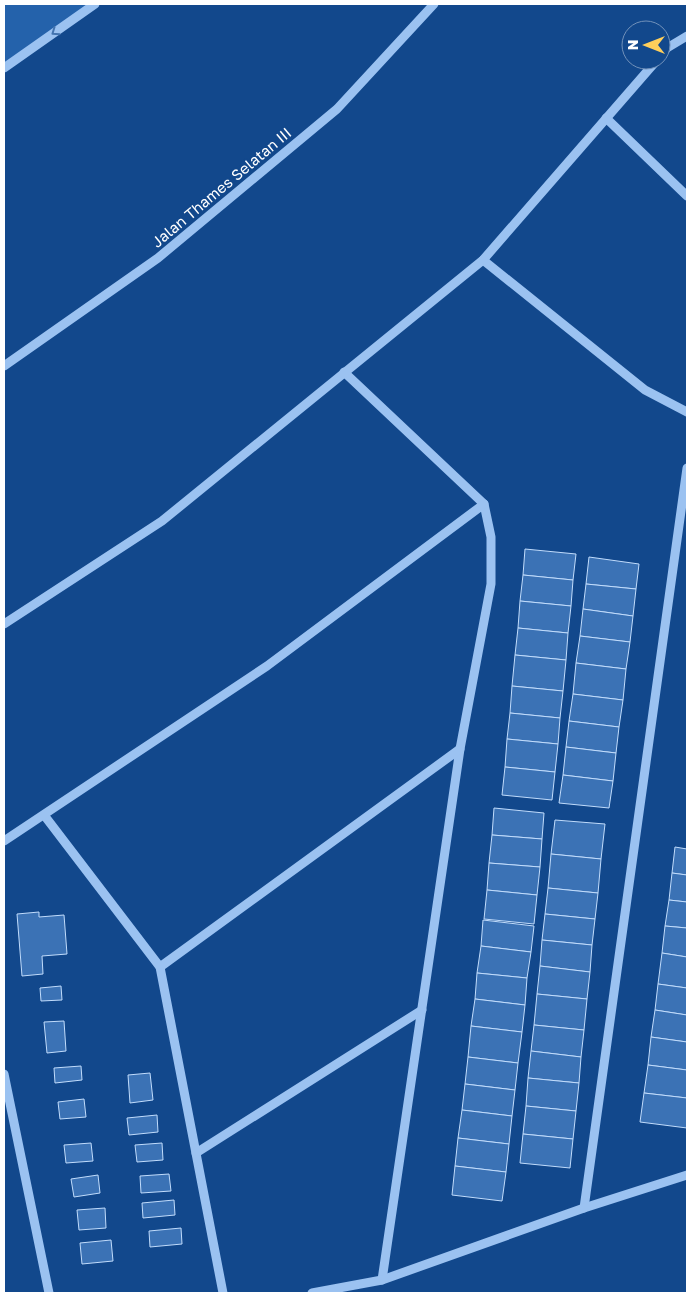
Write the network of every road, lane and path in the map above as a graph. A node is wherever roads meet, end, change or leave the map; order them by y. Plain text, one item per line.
1 (95, 4) edge
2 (434, 4) edge
3 (687, 36) edge
4 (671, 46) edge
5 (4, 68) edge
6 (648, 70) edge
7 (606, 118) junction
8 (687, 196) edge
9 (483, 260) junction
10 (4, 366) edge
11 (344, 372) junction
12 (687, 412) edge
13 (687, 468) edge
14 (484, 504) junction
15 (4, 624) edge
16 (460, 749) junction
17 (44, 815) junction
18 (4, 842) edge
19 (160, 967) junction
20 (422, 1010) junction
21 (4, 1074) edge
22 (196, 1153) junction
23 (687, 1175) edge
24 (584, 1208) junction
25 (382, 1280) junction
26 (49, 1293) edge
27 (223, 1293) edge
28 (312, 1293) edge

1 -> 5 street
2 - 10 street, Jalan Thames Selatan III
3 - 4 street
6 - 7 street
7 - 8 street
7 - 9 street
9 - 11 street
9 - 12 street
11 - 14 street
11 - 15 street
13 - 24 street
14 - 16 street
14 - 17 street
16 - 19 street
16 - 20 street
17 - 18 street
17 - 19 street
19 - 22 street
20 - 22 street
20 - 25 street
21 - 26 street
22 - 27 street
23 - 24 street
24 - 25 street
25 - 28 street

